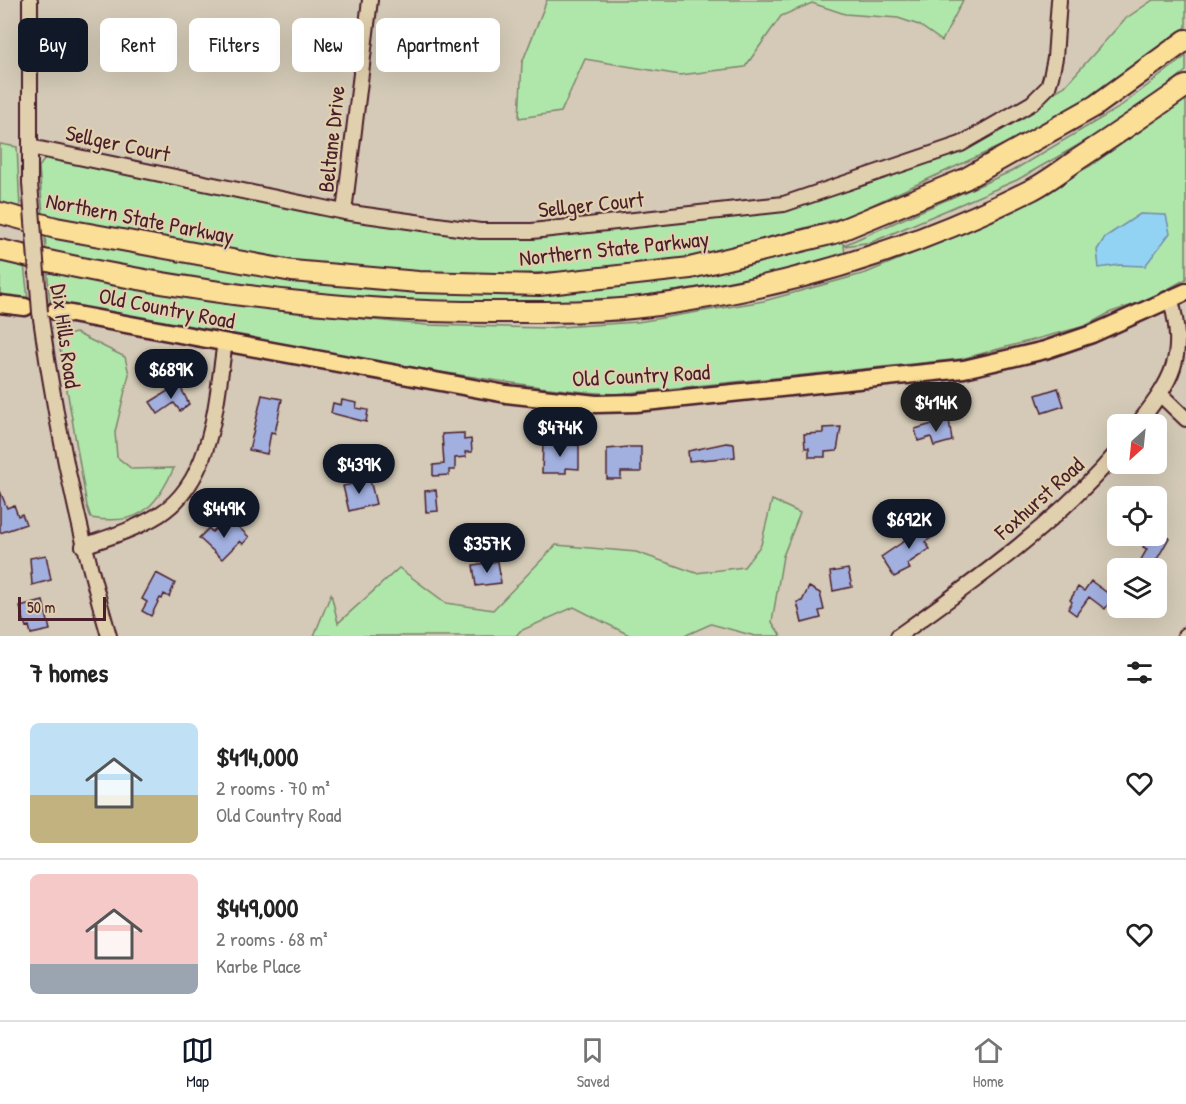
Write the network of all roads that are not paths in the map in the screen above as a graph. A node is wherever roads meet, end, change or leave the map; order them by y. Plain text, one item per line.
1 (30, 0) edge
2 (370, 0) edge
3 (1059, 0) edge
4 (1186, 40) edge
5 (1186, 86) edge
6 (30, 147) junction
7 (344, 212) junction
8 (0, 213) edge
9 (0, 250) edge
10 (1186, 292) edge
11 (1171, 300) junction
12 (0, 304) edge
13 (25, 307) dead end
14 (55, 311) dead end
15 (225, 342) junction
16 (1160, 393) junction
17 (1145, 414) edge
18 (1186, 419) edge
19 (1107, 464) edge
20 (83, 546) junction
21 (109, 636) edge
22 (898, 636) edge

1 - 6 street, Dix Hills Road
2 - 7 street, Beltane Drive
3 - 7 street, Sellger Court
4 - 8 highway, Northern State Parkway
5 - 9 highway
6 - 7 street, Sellger Court
6 - 20 street, Dix Hills Road, bridge
10 - 11 main road, Old Country Road
11 - 15 main road, Old Country Road
11 - 16 street
12 - 13 main road
14 - 15 main road, Old Country Road
15 - 20 street
16 - 17 street
16 - 18 street
19 - 22 street, Foxhurst Road
20 - 21 street, Dix Hills Road

